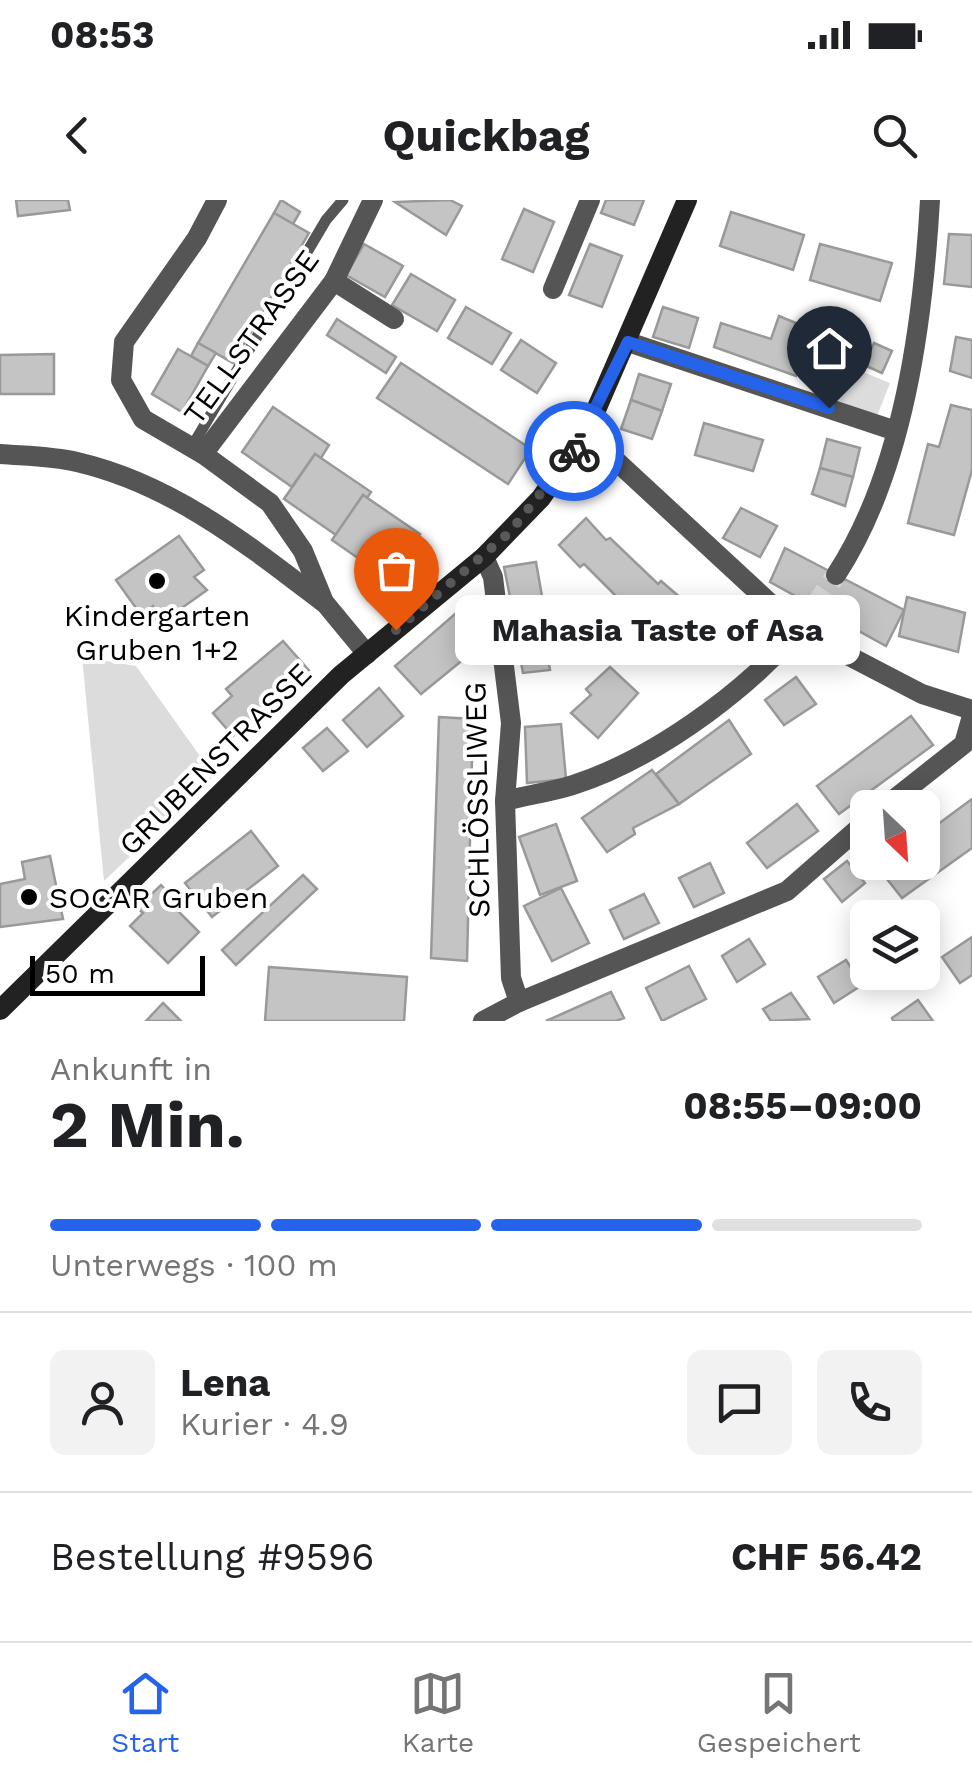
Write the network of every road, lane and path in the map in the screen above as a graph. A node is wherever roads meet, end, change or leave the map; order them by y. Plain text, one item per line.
1 (217, 200) edge
2 (343, 200) edge
3 (372, 200) edge
4 (590, 200) edge
5 (687, 200) edge
6 (930, 200) edge
7 (334, 282) junction
8 (553, 289) dead end
9 (394, 319) dead end
10 (628, 342) junction
11 (896, 431) junction
12 (586, 433) junction
13 (198, 453) junction
14 (0, 454) edge
15 (484, 557) junction
16 (836, 575) tunnel mouth
17 (324, 602) junction
18 (814, 606) tunnel mouth
19 (799, 630) junction
20 (367, 654) junction
21 (972, 713) edge
22 (906, 790) edge
23 (505, 801) junction
24 (850, 836) edge
25 (519, 1002) junction
26 (0, 1010) edge
27 (483, 1021) edge

1 - 13 street
2 - 13 lane, TELLSTRASSE
3 - 7 street, TELLSTRASSE
4 - 8 street
5 - 10 street, GRUBENSTRASSE
6 - 11 street
7 - 9 street
7 - 13 street, TELLSTRASSE
10 - 11 street
10 - 12 street, GRUBENSTRASSE
11 - 16 street
12 - 15 street, GRUBENSTRASSE
12 - 19 street
13 - 17 street
14 - 17 street
15 - 20 street, GRUBENSTRASSE
15 - 23 street, SCHLÖSSLIWEG
17 - 20 street
18 - 19 street
19 - 21 street
19 - 23 street
20 - 26 street, GRUBENSTRASSE
21 - 22 street
23 - 25 street, SCHLÖSSLIWEG
24 - 25 street
25 - 27 street

